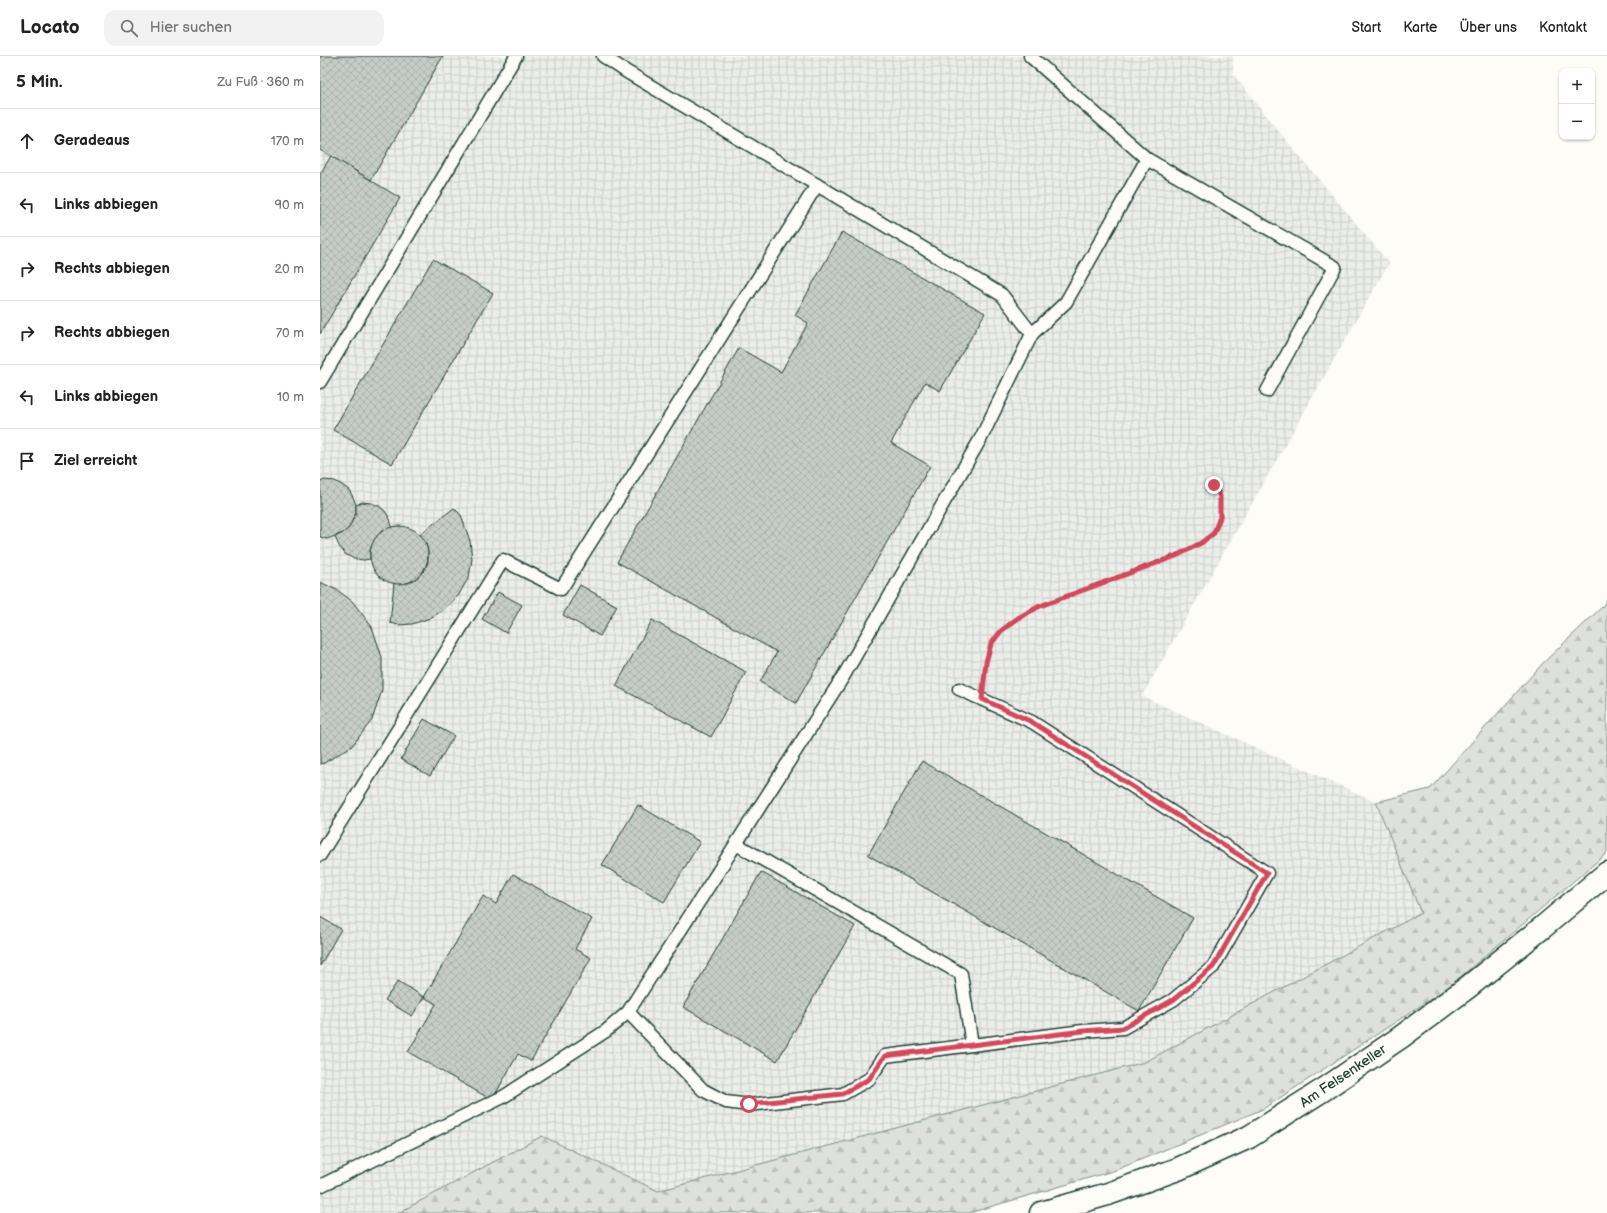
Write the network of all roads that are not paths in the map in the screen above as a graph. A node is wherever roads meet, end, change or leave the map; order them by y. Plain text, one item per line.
1 (516, 56) edge
2 (603, 56) edge
3 (1030, 56) edge
4 (1147, 159) junction
5 (817, 185) junction
6 (1032, 334) junction
7 (320, 382) edge
8 (1267, 391) dead end
9 (959, 689) dead end
10 (736, 844) junction
11 (320, 855) edge
12 (1607, 873) edge
13 (628, 1012) junction
14 (972, 1045) junction
15 (320, 1186) edge
16 (1041, 1213) edge

1 - 7 lane
2 - 5 lane
3 - 4 lane
4 - 6 lane
4 - 8 lane
5 - 6 lane
5 - 11 lane
6 - 10 lane
9 - 14 lane
10 - 13 lane
10 - 14 lane
12 - 16 street, Am Felsenkeller
13 - 14 lane
13 - 15 lane

